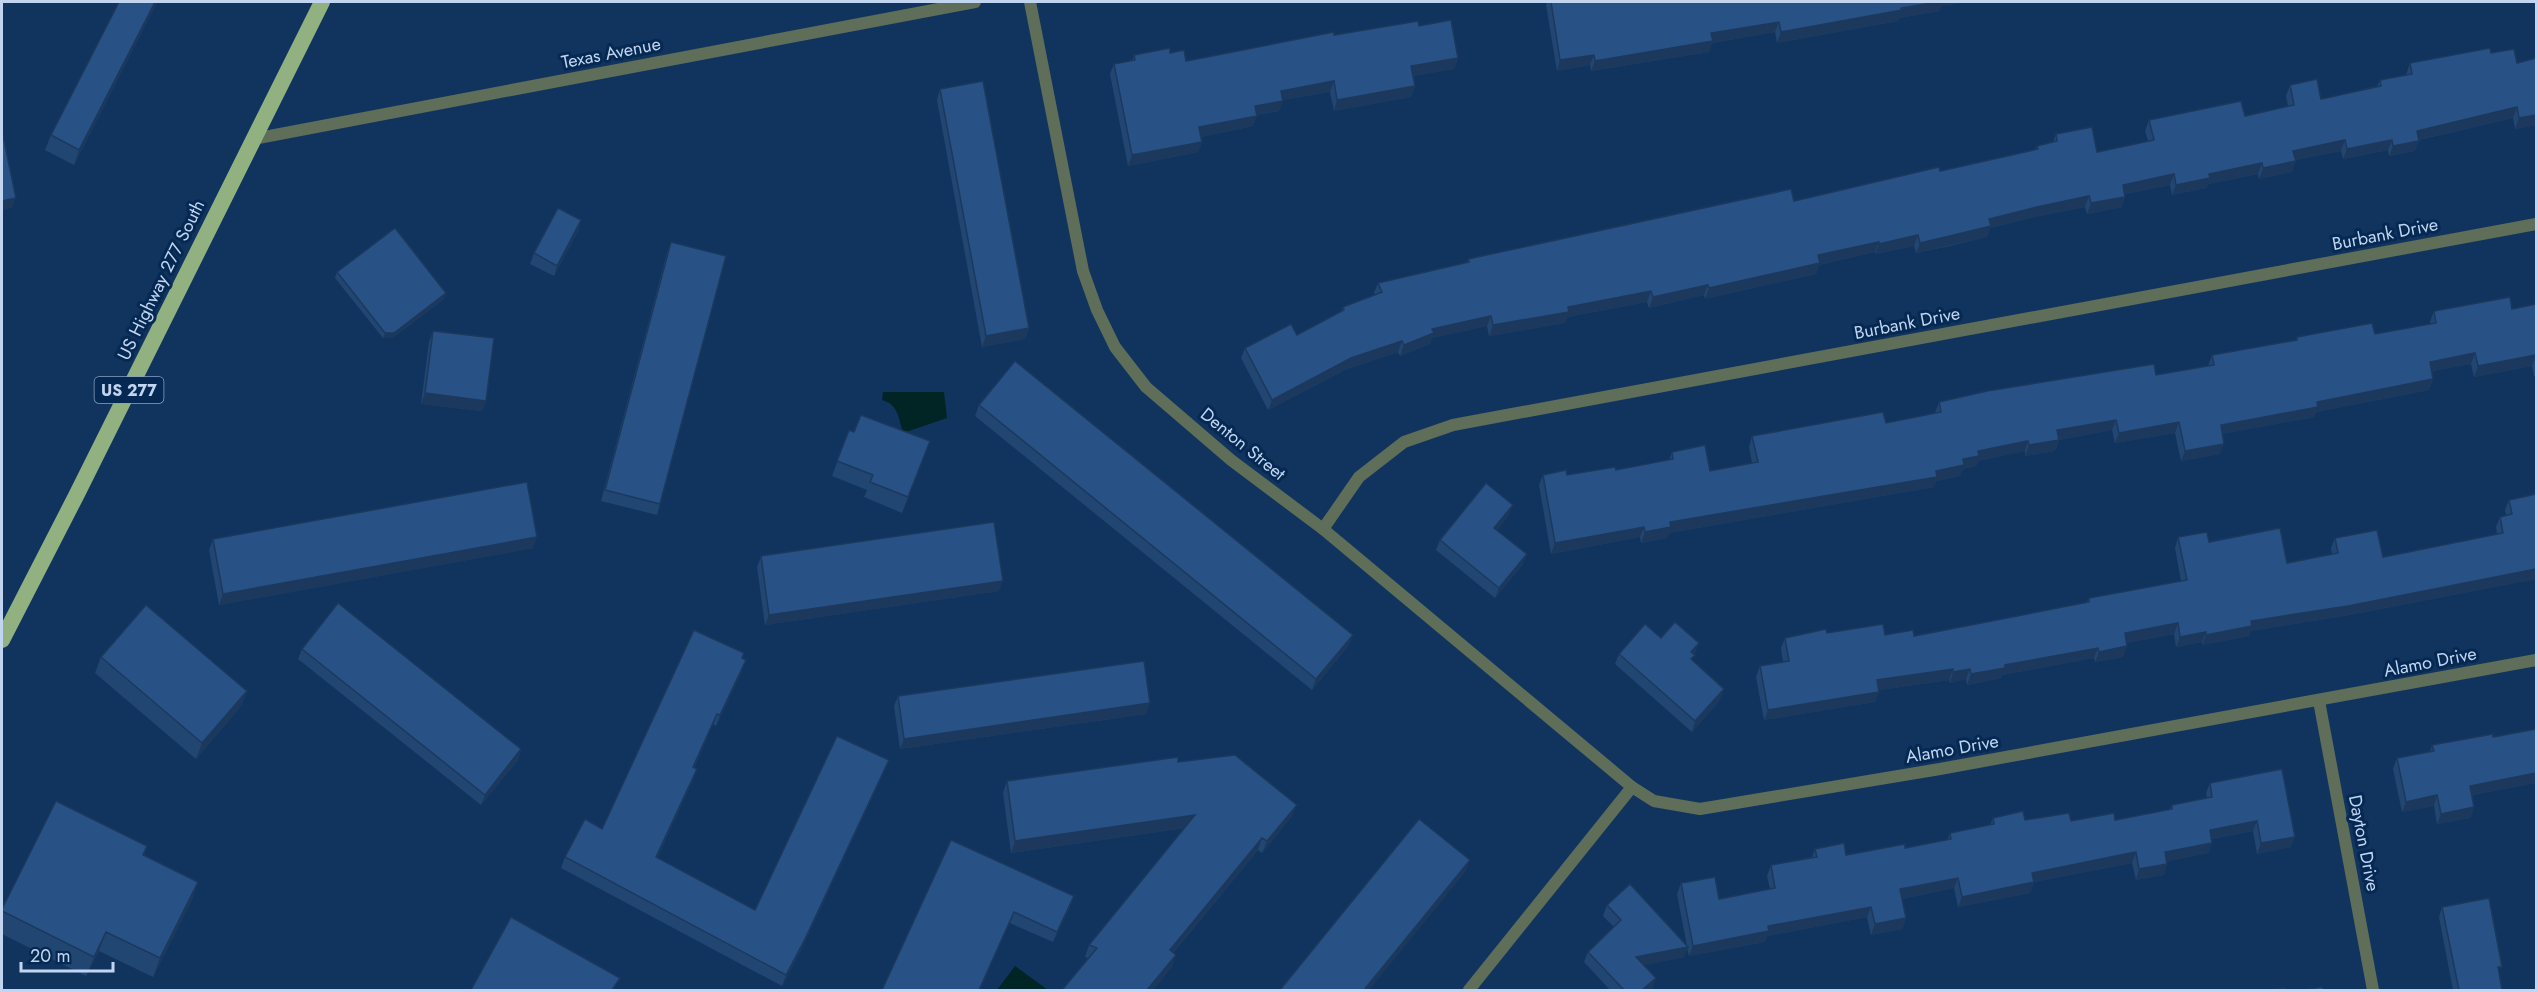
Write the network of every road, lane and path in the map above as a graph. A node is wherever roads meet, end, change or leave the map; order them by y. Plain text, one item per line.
1 (322, 2) edge
2 (975, 2) edge
3 (1030, 2) edge
4 (253, 139) junction
5 (2536, 224) edge
6 (1323, 529) junction
7 (2, 640) edge
8 (2536, 660) edge
9 (2319, 701) junction
10 (1632, 787) junction
11 (1469, 990) edge
12 (2373, 990) edge

1 - 4 highway, US Highway 277 South / US 277
2 - 4 street, Texas Avenue
3 - 6 street, Denton Street
4 - 7 highway, US Highway 277 South / US 277
5 - 6 street, Burbank Drive
6 - 10 street, Denton Street
8 - 9 street, Alamo Drive
9 - 10 street, Alamo Drive
9 - 12 street, Dayton Drive
10 - 11 street

